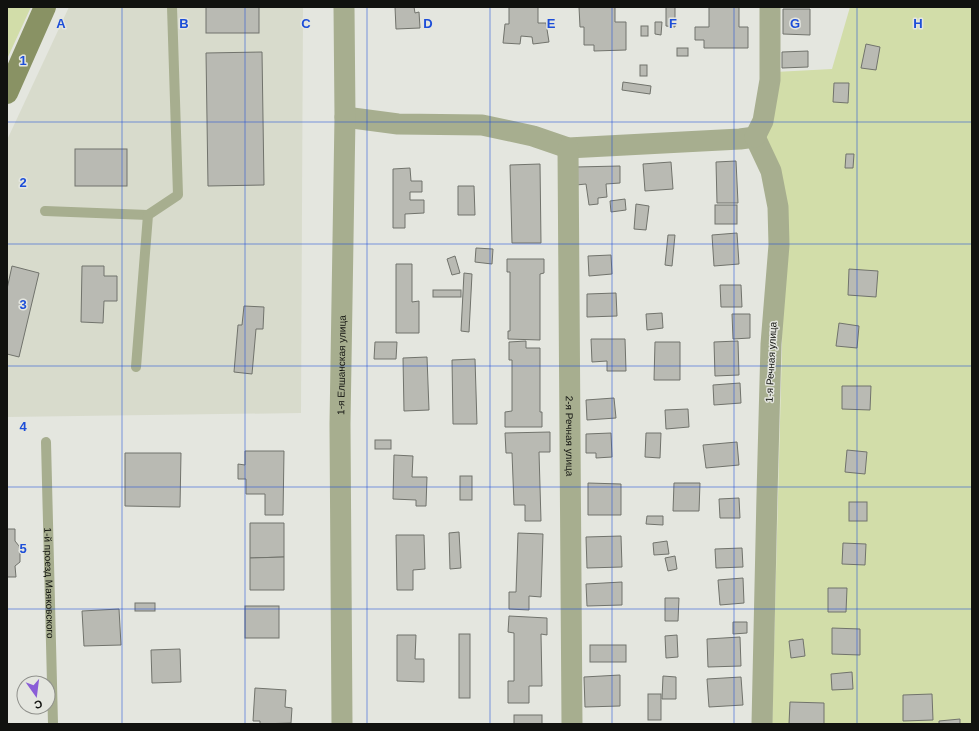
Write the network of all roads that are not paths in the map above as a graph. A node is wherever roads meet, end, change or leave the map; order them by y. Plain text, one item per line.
1 (45, 7) edge
2 (172, 7) edge
3 (344, 7) edge
4 (770, 7) edge
5 (7, 93) edge
6 (345, 117) junction
7 (755, 137) junction
8 (568, 148) junction
9 (45, 211) dead end
10 (148, 215) junction
11 (136, 367) dead end
12 (46, 442) dead end
13 (53, 724) edge
14 (342, 724) edge
15 (572, 724) edge
16 (762, 724) edge

1 - 5 main road
2 - 10 lane
3 - 6 street, 1-я Елшанская улица
4 - 7 street
6 - 8 street
6 - 14 street, 1-я Елшанская улица
7 - 8 street
7 - 16 street, 1-я Речная улица
8 - 15 street, 2-я Речная улица
9 - 10 lane
10 - 11 lane
12 - 13 lane, 1-й проезд Маяковского

